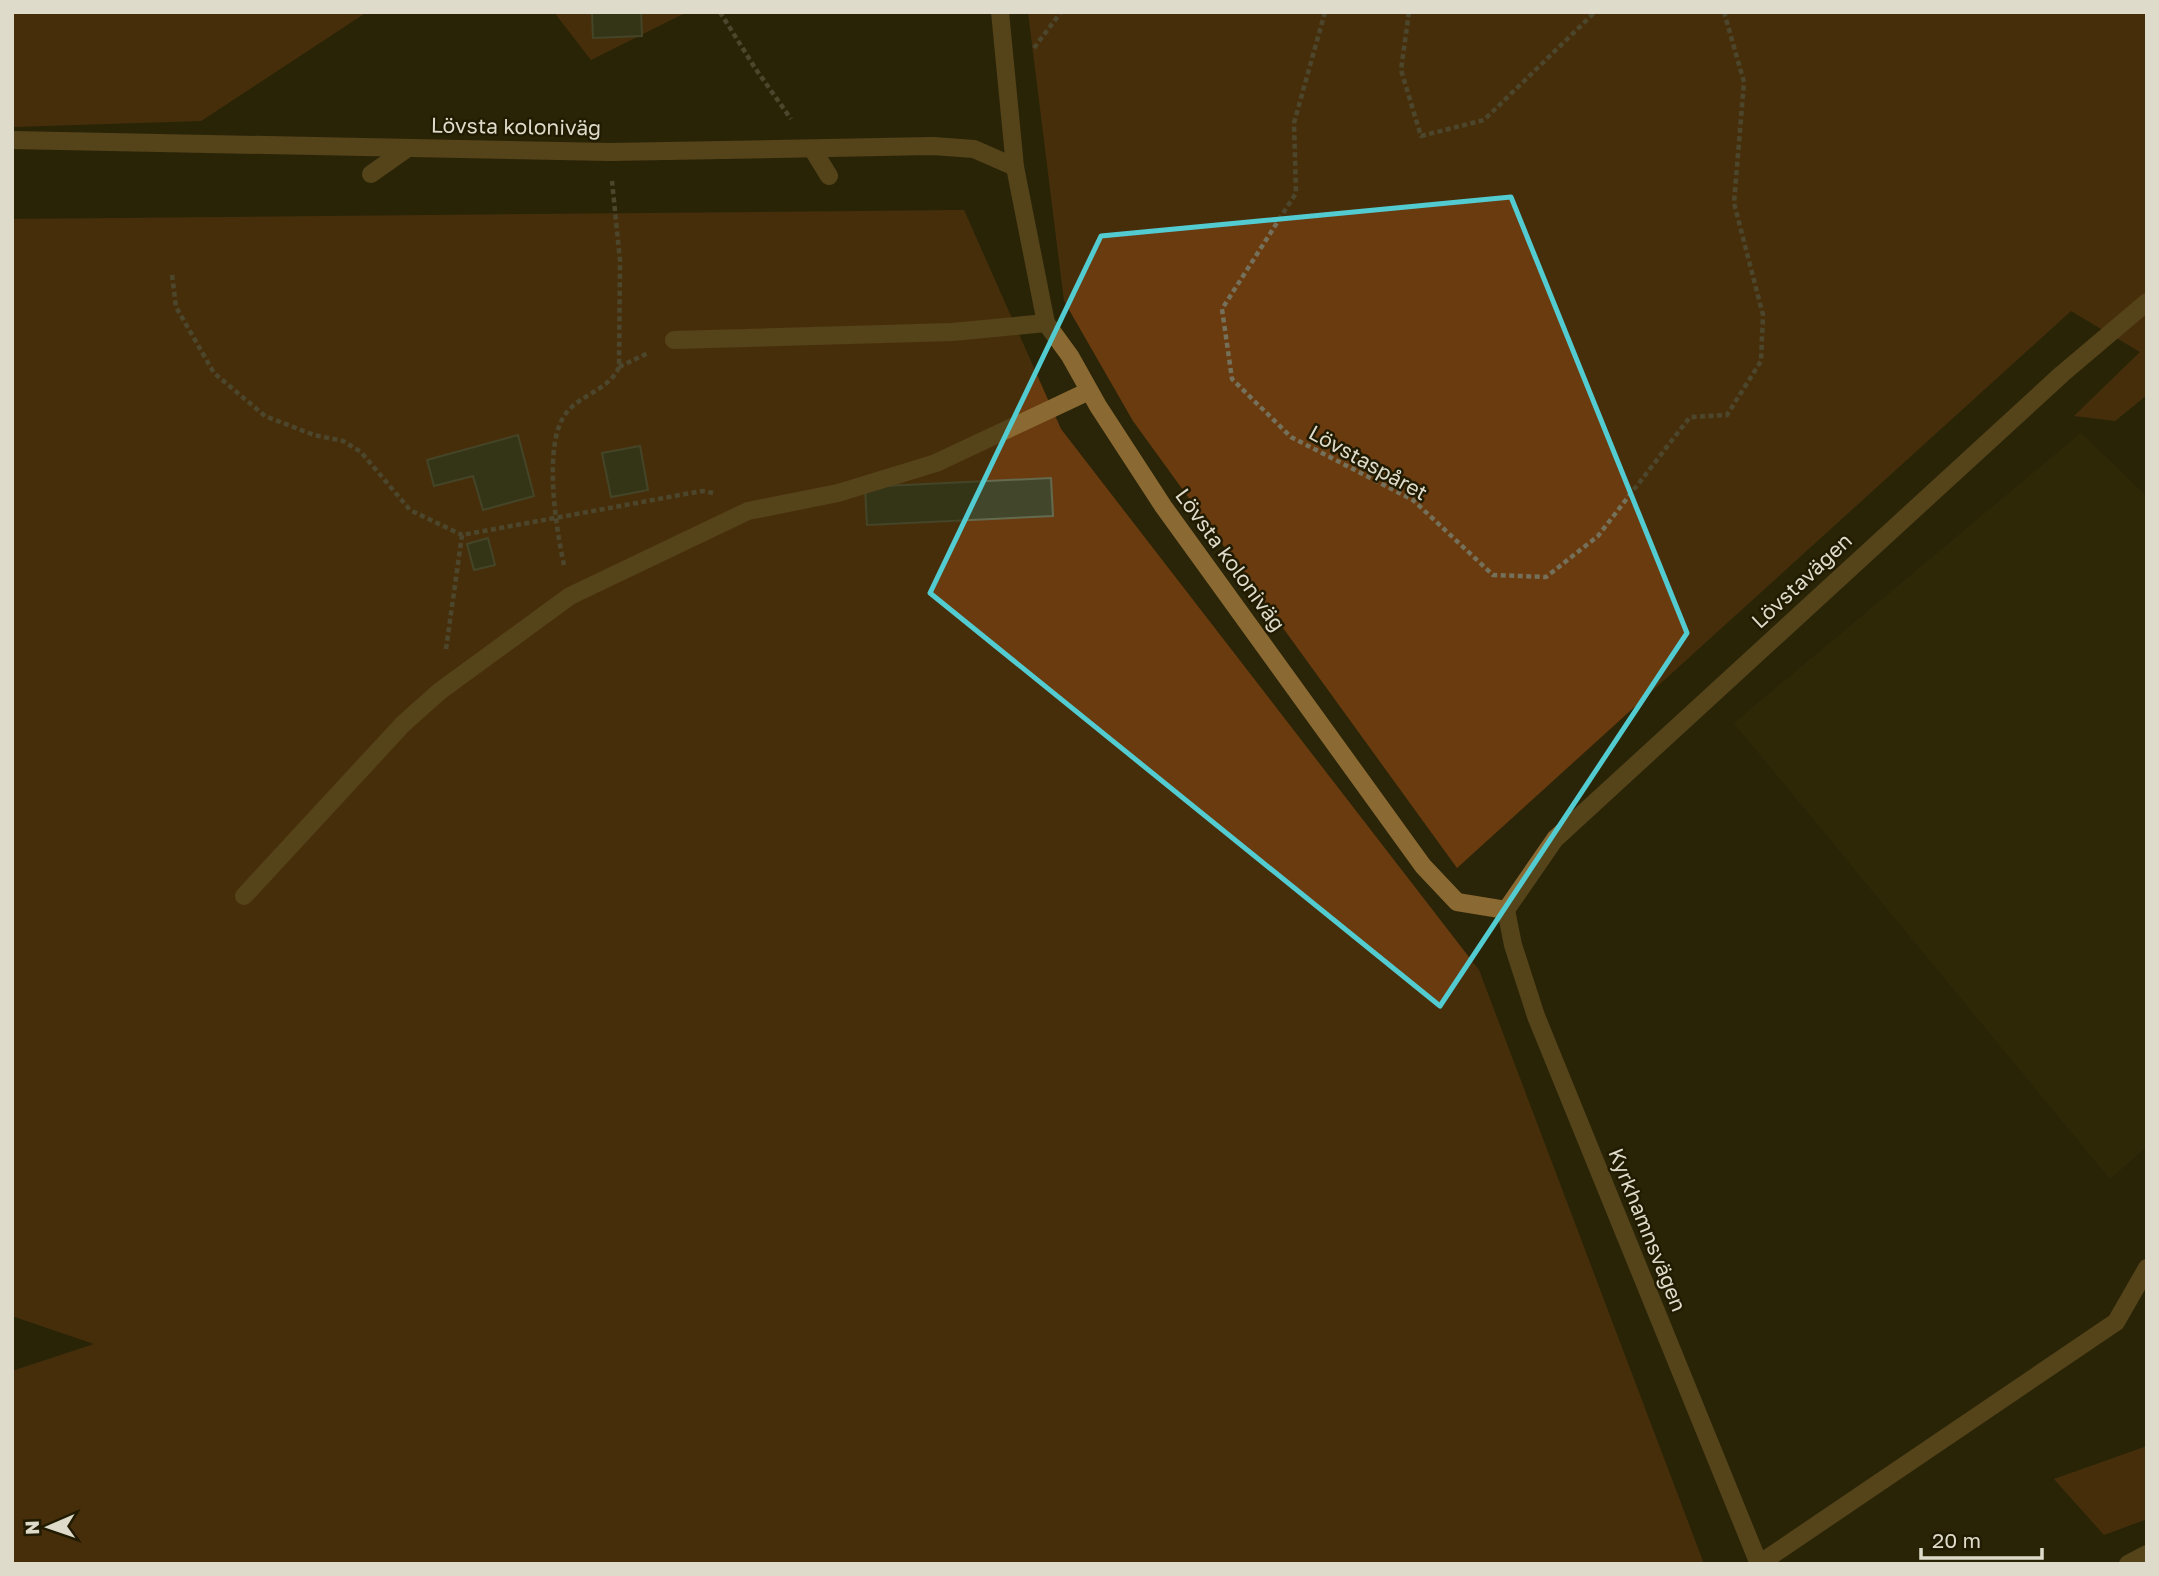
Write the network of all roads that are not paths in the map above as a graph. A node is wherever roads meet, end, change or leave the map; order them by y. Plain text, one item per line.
1 (1000, 12) edge
2 (12, 140) edge
3 (408, 148) junction
4 (813, 149) junction
5 (1015, 167) junction
6 (371, 174) dead end
7 (829, 176) dead end
8 (2147, 302) edge
9 (1046, 323) junction
10 (674, 340) dead end
11 (1089, 391) junction
12 (244, 896) dead end
13 (1506, 910) junction
14 (2147, 1268) edge
15 (2147, 1554) edge
16 (1759, 1564) edge
17 (2128, 1564) edge

1 - 5 street, Lövsta koloniväg
2 - 3 street, Lövsta koloniväg
3 - 4 street, Lövsta koloniväg
3 - 6 street
4 - 5 street, Lövsta koloniväg
4 - 7 street
5 - 9 street, Lövsta koloniväg
8 - 13 street, Lövstavägen
9 - 10 street
9 - 11 street, Lövsta koloniväg
11 - 12 street
11 - 13 street, Lövsta koloniväg
13 - 16 street, Kyrkhamnsvägen
14 - 16 street
15 - 17 street

